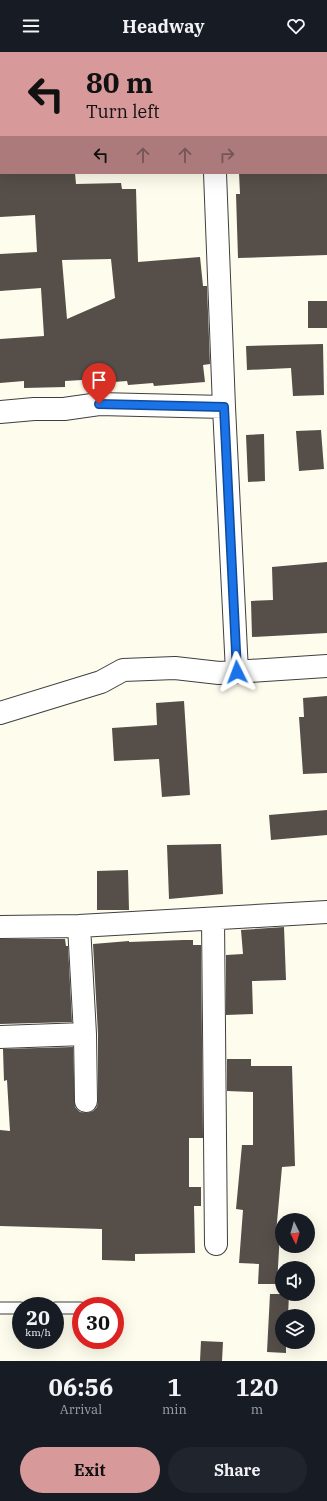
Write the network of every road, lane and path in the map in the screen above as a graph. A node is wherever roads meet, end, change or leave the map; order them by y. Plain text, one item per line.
1 (215, 174) edge
2 (224, 407) junction
3 (0, 412) edge
4 (327, 666) edge
5 (237, 672) junction
6 (0, 713) edge
7 (327, 912) edge
8 (213, 919) junction
9 (79, 926) junction
10 (0, 927) edge
11 (85, 1034) junction
12 (0, 1037) edge
13 (86, 1101) dead end
14 (216, 1244) dead end
15 (0, 1308) edge
16 (12, 1308) edge

1 - 2 street
2 - 3 street
2 - 5 street
4 - 5 street
5 - 6 street
7 - 8 street
8 - 9 street
8 - 14 street
9 - 10 street
9 - 11 street
11 - 12 street
11 - 13 street
15 - 16 lane

